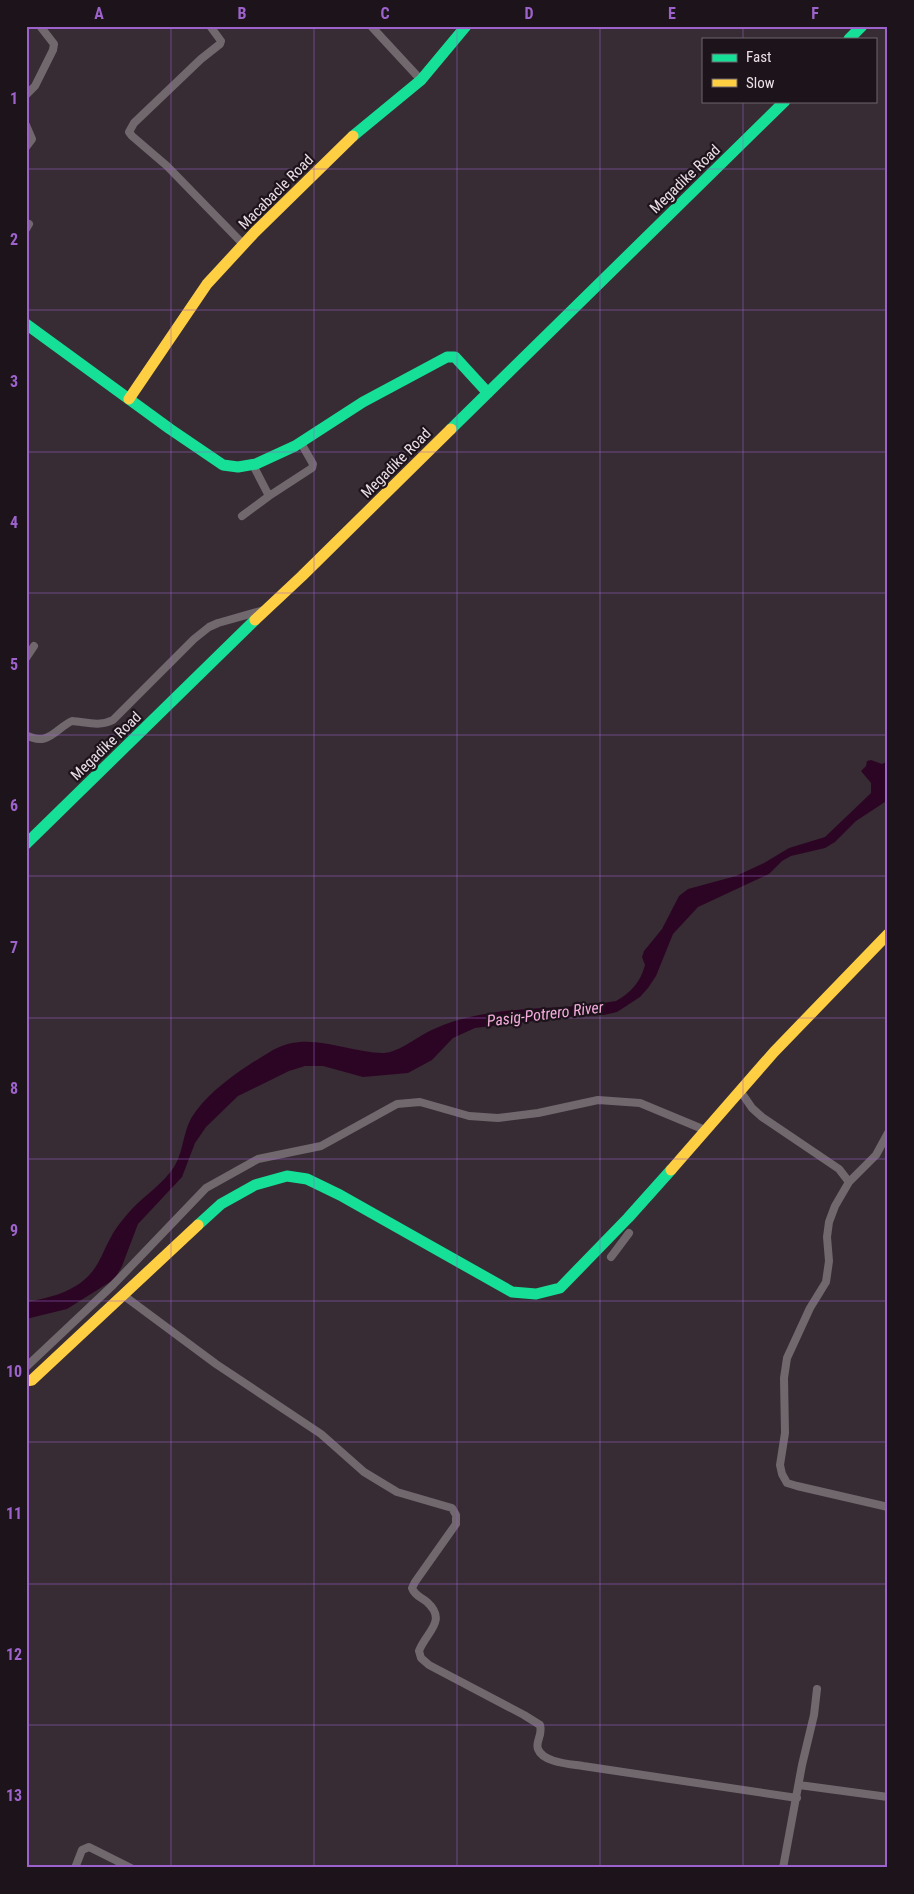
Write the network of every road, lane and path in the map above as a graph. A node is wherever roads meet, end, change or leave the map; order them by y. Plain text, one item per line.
1 (40, 26) edge
2 (210, 26) edge
3 (371, 26) edge
4 (466, 26) edge
5 (862, 26) edge
6 (850, 38) edge
7 (421, 80) junction
8 (26, 95) edge
9 (784, 102) edge
10 (26, 125) edge
11 (26, 147) edge
12 (244, 245) junction
13 (26, 324) edge
14 (488, 393) junction
15 (129, 399) junction
16 (301, 443) junction
17 (253, 465) junction
18 (268, 496) junction
19 (242, 516) dead end
20 (266, 609) junction
21 (34, 646) dead end
22 (26, 658) edge
23 (26, 735) edge
24 (26, 844) edge
25 (888, 934) edge
26 (741, 1092) junction
27 (705, 1130) junction
28 (888, 1133) edge
29 (849, 1182) junction
30 (630, 1233) dead end
31 (611, 1257) dead end
32 (123, 1295) junction
33 (26, 1367) edge
34 (26, 1381) edge
35 (888, 1507) edge
36 (817, 1689) dead end
37 (799, 1785) junction
38 (888, 1797) edge
39 (797, 1798) junction
40 (74, 1868) edge
41 (131, 1868) edge
42 (783, 1868) edge

1 - 8 street
2 - 12 street
3 - 7 street
4 - 7 street, Macabacle Road
5 - 6 street
7 - 12 street, Macabacle Road
9 - 14 street, Megadike Road
10 - 11 street
12 - 15 street, Macabacle Road
13 - 15 street
14 - 16 street
14 - 20 street, Megadike Road
15 - 17 street
16 - 17 street
16 - 18 street
17 - 18 street
18 - 19 street
20 - 23 street
20 - 24 street, Megadike Road
21 - 22 street
25 - 26 street
26 - 27 street
26 - 29 street
27 - 32 street
27 - 33 street
28 - 29 street
29 - 35 street
30 - 31 street
32 - 34 street
32 - 39 street
36 - 37 street
37 - 38 street
37 - 39 street
39 - 42 street
40 - 41 street

